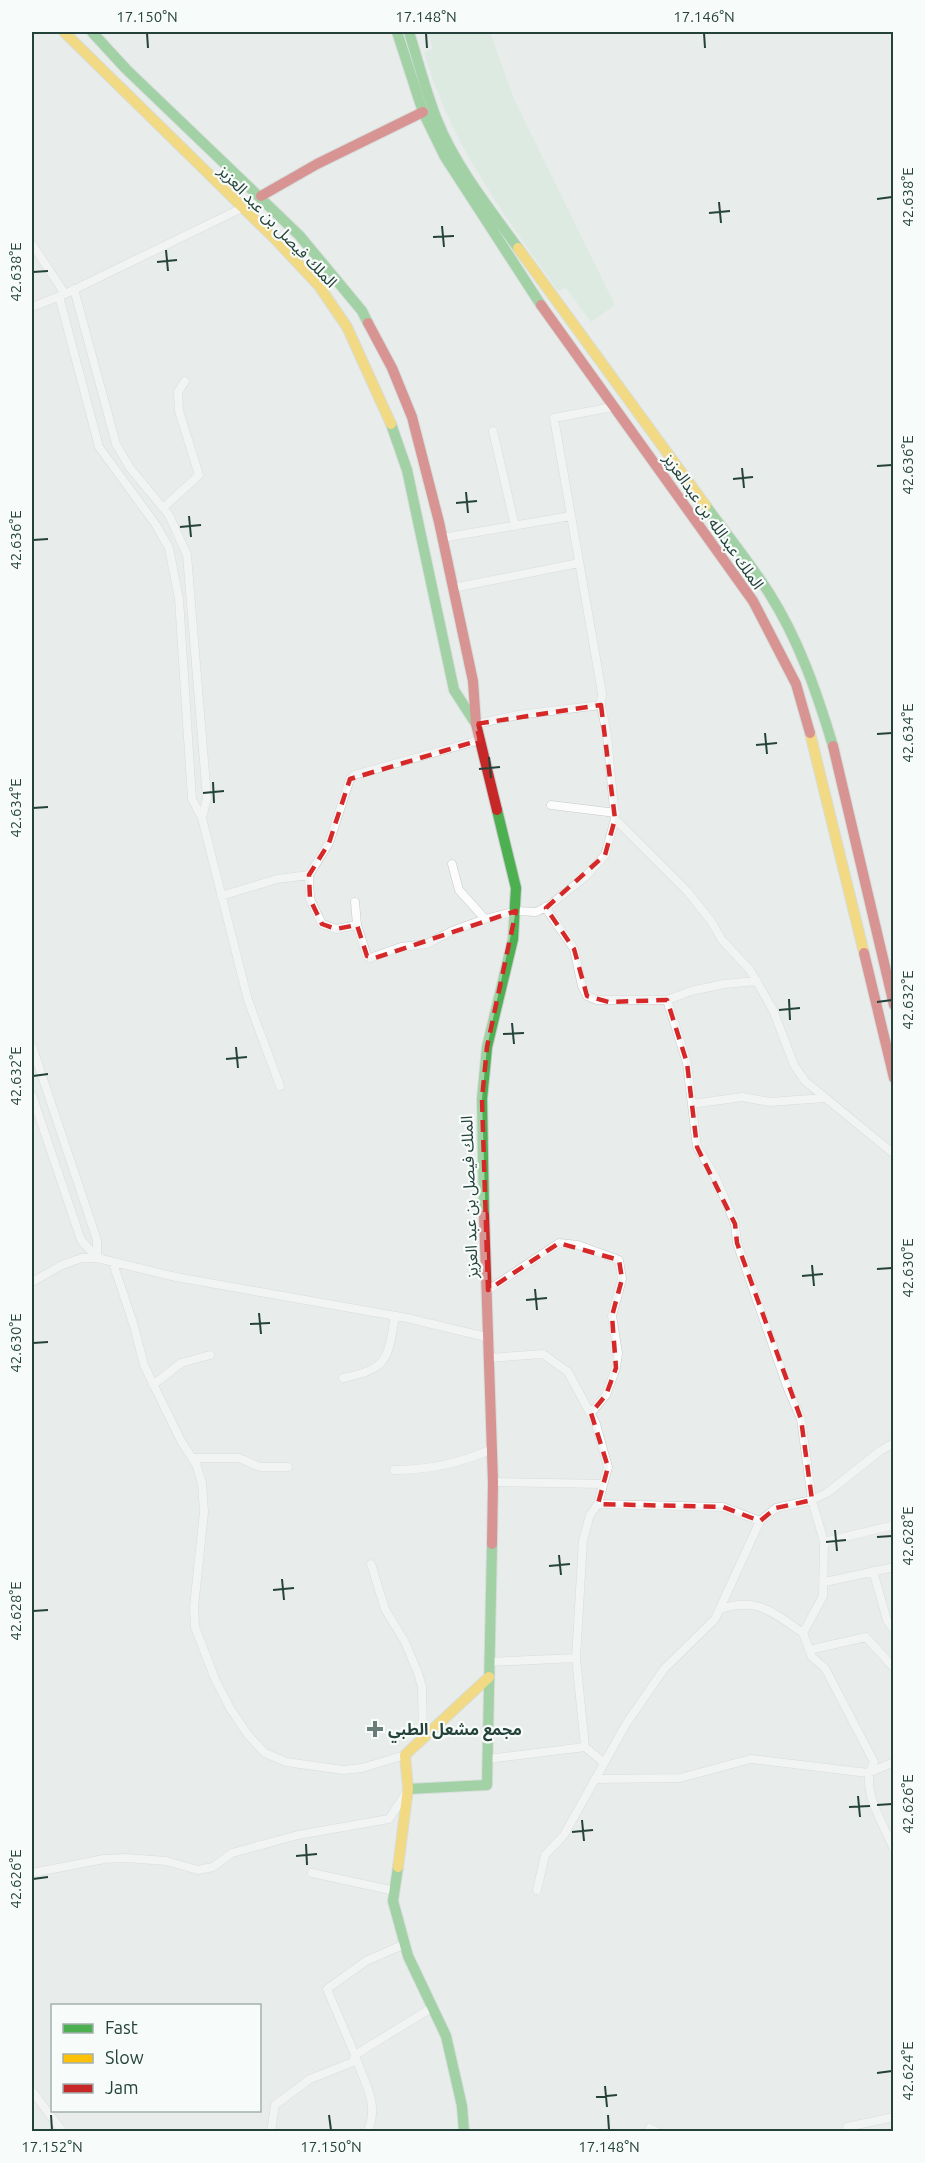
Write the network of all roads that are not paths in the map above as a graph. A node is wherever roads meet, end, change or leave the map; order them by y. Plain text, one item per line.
1 (64, 32) edge
2 (92, 32) edge
3 (397, 32) edge
4 (409, 32) edge
5 (423, 112) junction
6 (261, 196) junction
7 (242, 208) junction
8 (32, 244) edge
9 (74, 289) junction
10 (62, 295) junction
11 (32, 307) edge
12 (372, 327) junction
13 (354, 338) junction
14 (185, 381) dead end
15 (613, 407) junction
16 (494, 431) dead end
17 (163, 508) junction
18 (571, 516) junction
19 (515, 526) junction
20 (442, 538) junction
21 (579, 563) junction
22 (453, 588) junction
23 (601, 705) junction
24 (476, 724) junction
25 (480, 740) junction
26 (550, 805) dead end
27 (616, 816) junction
28 (202, 818) junction
29 (452, 864) dead end
30 (309, 875) junction
31 (221, 896) junction
32 (355, 902) dead end
33 (545, 907) junction
34 (516, 911) junction
35 (485, 919) junction
36 (357, 926) junction
37 (757, 981) junction
38 (667, 1000) junction
39 (894, 1005) edge
40 (32, 1046) edge
41 (894, 1078) edge
42 (280, 1086) dead end
43 (32, 1095) edge
44 (824, 1098) junction
45 (692, 1104) junction
46 (894, 1154) edge
47 (97, 1258) junction
48 (113, 1263) junction
49 (32, 1282) edge
50 (488, 1290) junction
51 (395, 1316) junction
52 (486, 1337) junction
53 (210, 1355) dead end
54 (488, 1358) junction
55 (343, 1378) dead end
56 (153, 1385) junction
57 (591, 1413) junction
58 (894, 1443) edge
59 (492, 1449) junction
60 (192, 1458) junction
61 (288, 1467) dead end
62 (394, 1470) dead end
63 (493, 1482) junction
64 (603, 1484) junction
65 (812, 1500) junction
66 (598, 1504) junction
67 (759, 1521) junction
68 (894, 1525) edge
69 (824, 1542) junction
70 (371, 1564) dead end
71 (894, 1567) edge
72 (873, 1571) junction
73 (825, 1582) junction
74 (721, 1609) junction
75 (894, 1630) edge
76 (802, 1633) junction
77 (809, 1650) junction
78 (576, 1658) junction
79 (489, 1662) junction
80 (893, 1663) edge
81 (489, 1677) junction
82 (423, 1736) junction
83 (585, 1747) junction
84 (405, 1755) junction
85 (488, 1760) junction
86 (603, 1762) junction
87 (894, 1762) edge
88 (868, 1773) junction
89 (595, 1779) junction
90 (408, 1789) junction
91 (894, 1850) edge
92 (32, 1873) edge
93 (312, 1873) dead end
94 (537, 1890) dead end
95 (395, 1891) junction
96 (405, 1944) junction
97 (433, 2007) junction
98 (356, 2055) junction
99 (32, 2091) edge
100 (894, 2117) edge
101 (650, 2128) dead end
102 (63, 2132) edge
103 (271, 2132) edge
104 (367, 2132) edge
105 (464, 2132) edge
106 (658, 2132) edge
107 (846, 2132) edge

1 - 7 street, الملك فيصل بن عبد العزيز
2 - 6 street, الملك فيصل بن عبد العزيز
3 - 5 street, الملك عبدالله بن عبدالعزيز
4 - 39 street, الملك عبدالله بن عبدالعزيز
5 - 6 street
5 - 15 street, الملك عبدالله بن عبدالعزيز
6 - 12 street, الملك فيصل بن عبد العزيز
7 - 9 street
7 - 13 street, الملك فيصل بن عبد العزيز
8 - 10 street
9 - 10 street
9 - 17 street
10 - 11 street
10 - 28 street
12 - 13 street
12 - 20 street, الملك فيصل بن عبد العزيز
13 - 24 street, الملك فيصل بن عبد العزيز
14 - 17 street
15 - 18 street
15 - 41 street, الملك عبدالله بن عبدالعزيز
16 - 19 street
17 - 28 street
18 - 19 street
18 - 21 street
19 - 20 street
20 - 22 street, الملك فيصل بن عبد العزيز
21 - 22 street
21 - 23 street
22 - 24 street, الملك فيصل بن عبد العزيز
23 - 24 street
23 - 27 street
24 - 25 street, الملك فيصل بن عبد العزيز
25 - 30 street
25 - 34 street, الملك فيصل بن عبد العزيز
26 - 27 street
27 - 33 street
27 - 37 street
28 - 31 street
29 - 35 street
30 - 31 street
30 - 36 street
31 - 42 street
32 - 36 street
33 - 34 street
33 - 38 street
34 - 35 street
34 - 50 street, الملك فيصل بن عبد العزيز
35 - 36 street
37 - 38 street
37 - 44 street
38 - 45 street
40 - 47 street
43 - 47 street
44 - 45 street
44 - 46 street
45 - 65 street
47 - 48 street
47 - 49 street
48 - 51 street
48 - 56 street
50 - 52 street, الملك فيصل بن عبد العزيز
50 - 57 street
51 - 52 street
51 - 55 street
52 - 54 street, الملك فيصل بن عبد العزيز
53 - 56 street
54 - 57 street
54 - 59 street, الملك فيصل بن عبد العزيز
56 - 60 street
57 - 64 street
58 - 65 street
59 - 62 street
59 - 63 street, الملك فيصل بن عبد العزيز
60 - 61 street
60 - 84 street
63 - 64 street
63 - 79 street, الملك فيصل بن عبد العزيز
64 - 66 street
65 - 67 street
65 - 69 street
66 - 67 street
66 - 78 street
67 - 74 street
68 - 69 street
69 - 73 street
70 - 82 street
71 - 72 street
72 - 73 street
72 - 75 street
73 - 76 street
74 - 76 street
74 - 86 street
76 - 77 street
77 - 80 street
77 - 88 street
78 - 79 street
78 - 83 street
79 - 81 street, الملك فيصل بن عبد العزيز
81 - 82 street
81 - 85 street, الملك فيصل بن عبد العزيز
82 - 84 street
83 - 85 street
83 - 86 street
84 - 90 street
85 - 90 street, الملك فيصل بن عبد العزيز
86 - 89 street
87 - 88 street
88 - 89 street
88 - 91 street
89 - 94 street
90 - 92 street
90 - 95 street
93 - 95 street
95 - 96 street
96 - 97 street
96 - 98 street
97 - 98 street
97 - 105 street
98 - 103 street
98 - 104 street
99 - 102 street
100 - 107 street
101 - 106 street

